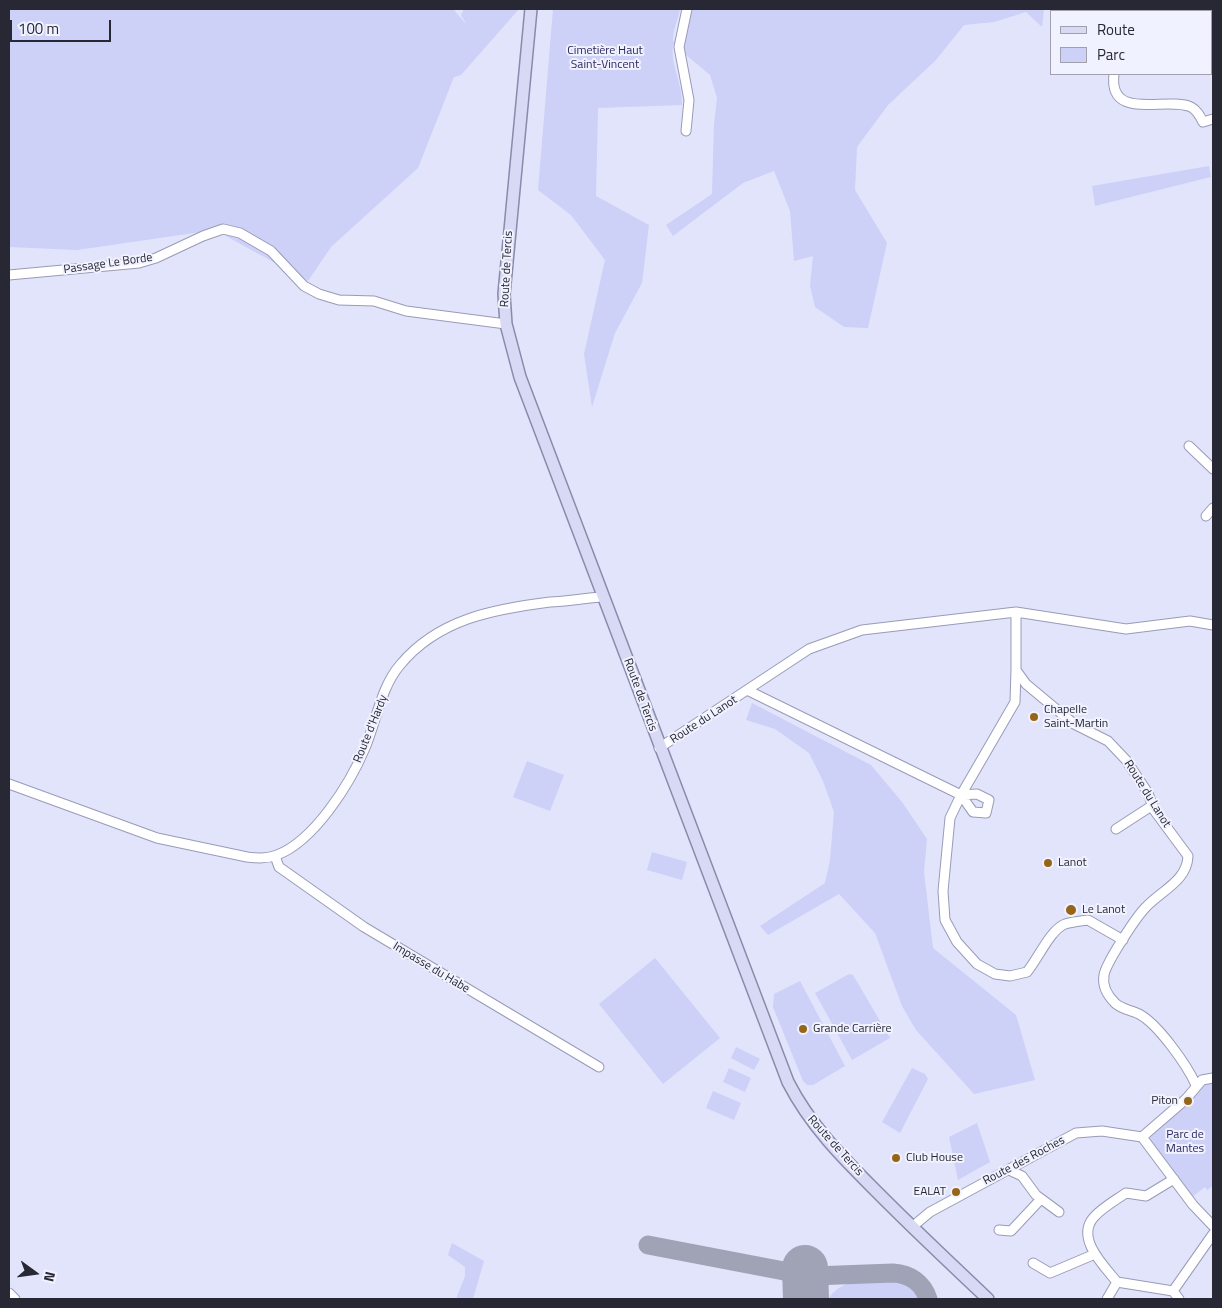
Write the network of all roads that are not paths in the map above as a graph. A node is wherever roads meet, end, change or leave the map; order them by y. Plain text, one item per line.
1 (531, 9) edge
2 (687, 9) edge
3 (1114, 75) edge
4 (1213, 119) edge
5 (686, 131) dead end
6 (9, 275) edge
7 (506, 324) junction
8 (1189, 446) dead end
9 (1212, 464) edge
10 (1213, 508) edge
11 (1206, 516) dead end
12 (603, 597) junction
13 (1016, 612) junction
14 (1213, 624) edge
15 (1016, 670) junction
16 (748, 692) junction
17 (659, 748) junction
18 (9, 784) edge
19 (961, 795) junction
20 (1152, 805) junction
21 (1116, 829) dead end
22 (275, 856) junction
23 (1123, 940) junction
24 (599, 1067) dead end
25 (1213, 1078) edge
26 (1196, 1085) junction
27 (1142, 1137) junction
28 (1009, 1170) junction
29 (1174, 1179) junction
30 (1041, 1199) junction
31 (1059, 1212) dead end
32 (1213, 1226) edge
33 (912, 1227) junction
34 (999, 1230) dead end
35 (1213, 1234) edge
36 (1095, 1254) junction
37 (1033, 1263) dead end
38 (1117, 1282) junction
39 (1173, 1291) junction
40 (9, 1293) edge
41 (16, 1299) edge
42 (988, 1299) edge
43 (1107, 1299) edge
44 (1179, 1299) edge

1 - 7 main road, Route de Tercis
2 - 5 street
3 - 4 street
6 - 7 street, Passage Le Borde
7 - 12 main road, Route de Tercis
8 - 9 street
10 - 11 street
12 - 17 main road, Route de Tercis
12 - 22 street, Route d'Hardy
13 - 14 street, Route du Lanot
13 - 15 street
13 - 16 street, Route du Lanot
15 - 19 street
15 - 20 street, Route du Lanot
16 - 17 street, Route du Lanot
16 - 19 street, Route du Lanot
17 - 33 main road, Route de Tercis
18 - 22 street
19 - 23 street
20 - 21 street
20 - 23 street, Route du Lanot
22 - 24 street, Impasse du Habe
23 - 26 street, Route du Lanot
25 - 26 street
26 - 27 street
27 - 28 street, Route des Roches
27 - 29 street
28 - 30 street
28 - 33 street, Route des Roches
29 - 32 street
29 - 36 street
30 - 31 street
30 - 34 street
33 - 42 main road, Route de Tercis
35 - 39 street
36 - 37 street
36 - 38 street
38 - 39 street
38 - 43 street
39 - 44 street
40 - 41 street

